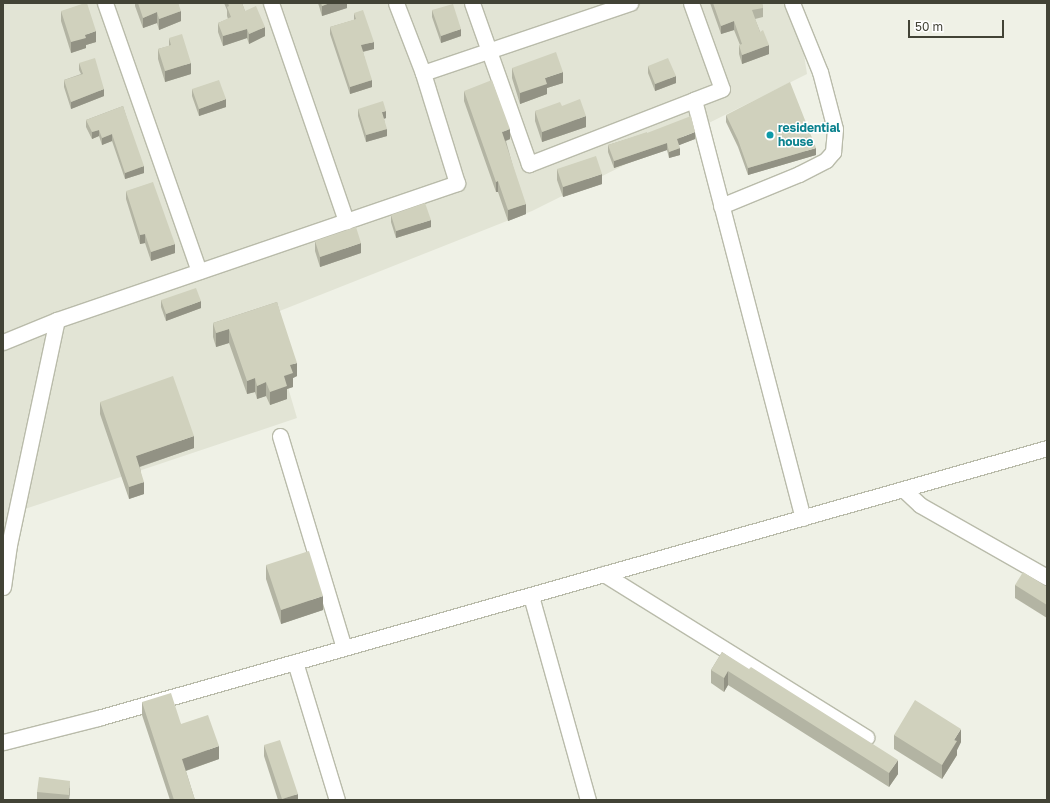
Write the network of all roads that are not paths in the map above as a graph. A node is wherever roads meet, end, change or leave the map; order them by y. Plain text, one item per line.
1 (105, 3) edge
2 (271, 3) edge
3 (396, 3) edge
4 (630, 3) edge
5 (691, 3) edge
6 (792, 3) edge
7 (475, 4) edge
8 (593, 8) edge
9 (489, 50) junction
10 (423, 73) junction
11 (694, 100) junction
12 (721, 206) junction
13 (346, 221) junction
14 (199, 271) junction
15 (57, 320) junction
16 (3, 342) edge
17 (280, 436) dead end
18 (1047, 448) edge
19 (903, 489) junction
20 (803, 518) junction
21 (604, 574) junction
22 (1047, 577) edge
23 (3, 587) edge
24 (531, 596) junction
25 (344, 648) junction
26 (295, 662) junction
27 (866, 737) dead end
28 (3, 742) edge
29 (337, 800) edge
30 (588, 800) edge

1 - 14 street
2 - 13 street
3 - 10 street
4 - 8 street
5 - 11 street
6 - 12 street
7 - 9 street
8 - 9 street
9 - 10 street
9 - 11 street
10 - 13 street
11 - 12 street
12 - 20 street
13 - 14 street
14 - 15 street
15 - 16 street
15 - 23 street
17 - 25 street
18 - 19 street
19 - 20 street
19 - 22 street
20 - 21 street
21 - 24 street
21 - 27 street
24 - 25 street
24 - 30 street
25 - 26 street
26 - 28 street
26 - 29 street

